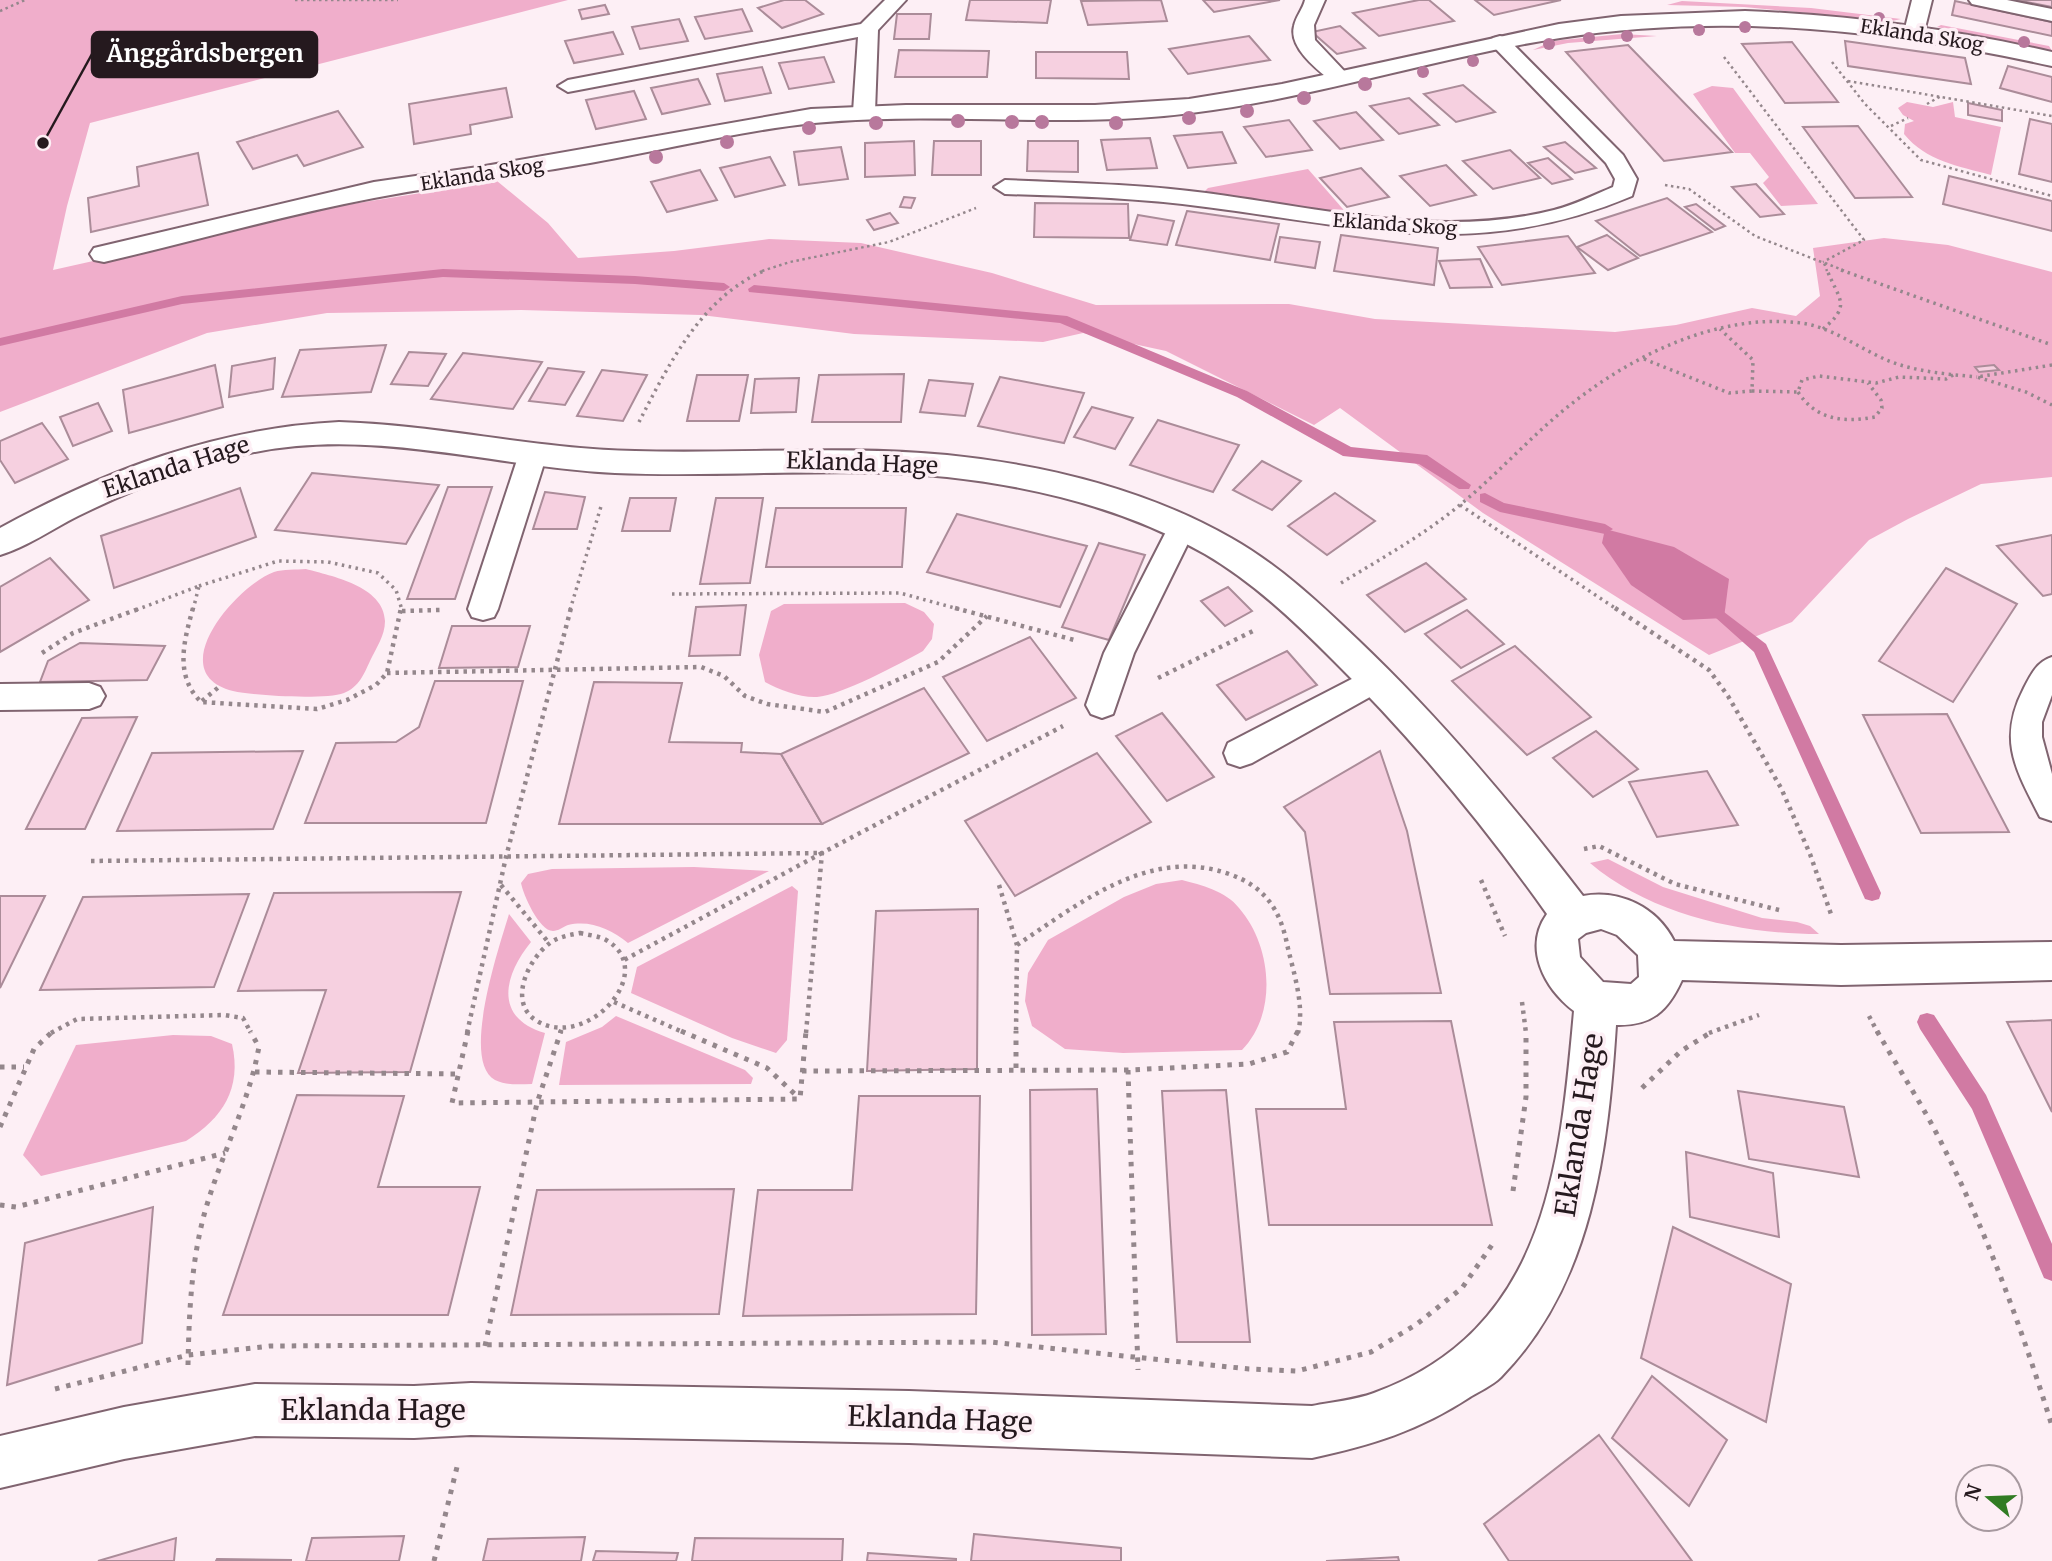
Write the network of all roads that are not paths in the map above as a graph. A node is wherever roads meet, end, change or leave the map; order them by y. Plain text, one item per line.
1 (896, 0) edge
2 (1315, 0) edge
3 (1922, 0) edge
4 (1979, 0) edge
5 (2052, 15) edge
6 (868, 29) junction
7 (1914, 32) junction
8 (1500, 42) junction
9 (2052, 59) edge
10 (1341, 79) junction
11 (568, 86) dead end
12 (864, 112) junction
13 (1005, 187) road end
14 (104, 254) dead end
15 (533, 454) junction
16 (1182, 527) junction
17 (0, 543) edge
18 (483, 609) dead end
19 (2052, 670) edge
20 (1375, 679) junction
21 (89, 696) dead end
22 (0, 697) edge
23 (1102, 705) road end
24 (1240, 753) dead end
25 (2052, 807) edge
26 (1573, 916) junction
27 (1661, 960) junction
28 (2052, 961) edge
29 (1596, 1000) junction
30 (0, 1462) edge

1 - 6 lane
2 - 10 lane
3 - 7 lane
4 - 5 lane
6 - 11 lane
6 - 12 lane
7 - 8 street, Eklanda Skog
7 - 9 street, Eklanda Skog
8 - 10 street, Eklanda Skog
8 - 13 lane, Eklanda Skog
10 - 12 street, Eklanda Skog
12 - 14 street, Eklanda Skog
15 - 16 street, Eklanda Hage
15 - 17 street, Eklanda Hage
15 - 18 lane
16 - 20 street, Eklanda Hage
16 - 23 lane
19 - 25 lane
20 - 24 lane
20 - 26 street, Eklanda Hage
21 - 22 lane
26 - 27 street
26 - 29 street, Eklanda Hage
27 - 28 street
27 - 29 street, Eklanda Hage
29 - 30 street, Eklanda Hage

